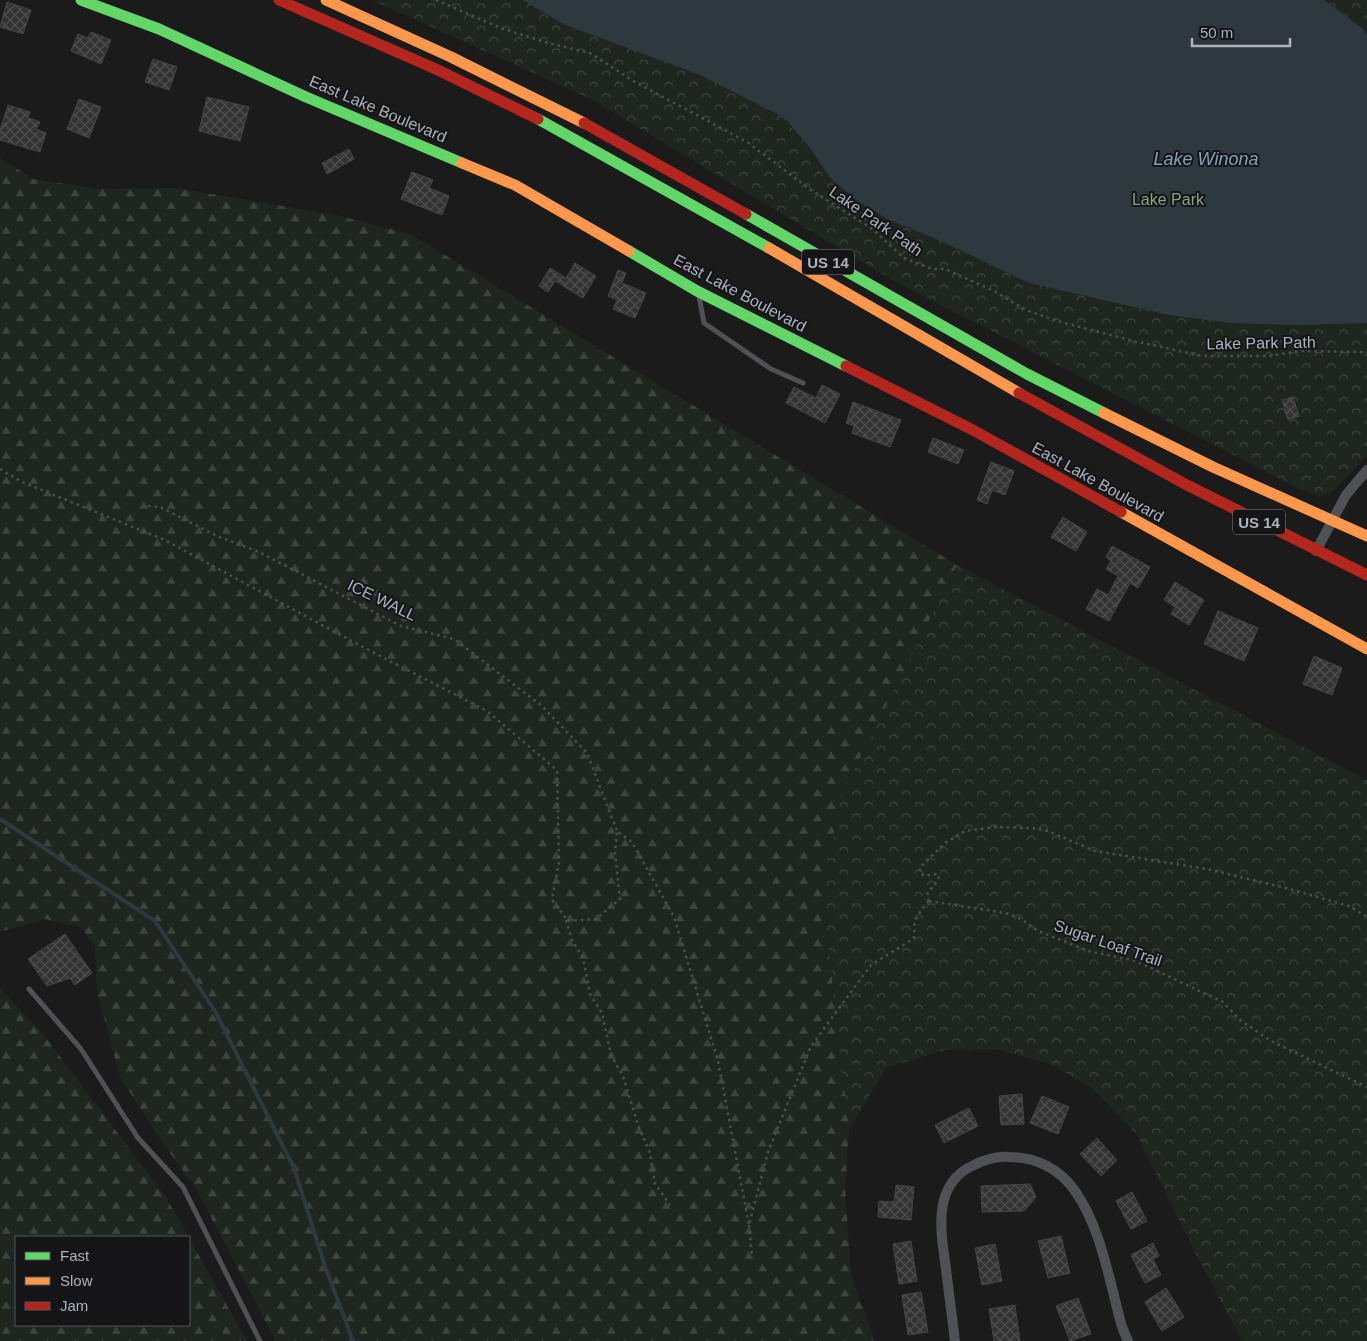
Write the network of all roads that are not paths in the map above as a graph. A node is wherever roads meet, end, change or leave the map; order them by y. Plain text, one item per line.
1 (81, 0) edge
2 (279, 0) edge
3 (326, 0) edge
4 (697, 291) junction
5 (803, 383) dead end
6 (1367, 470) edge
7 (1331, 520) junction
8 (1367, 536) edge
9 (1316, 551) junction
10 (1367, 575) edge
11 (1367, 649) edge
12 (29, 989) dead end
13 (260, 1341) edge
14 (955, 1341) edge
15 (1128, 1341) edge

1 - 4 main road, East Lake Boulevard
2 - 9 main road, US 14
3 - 7 main road, US 14
4 - 5 lane
4 - 11 main road, East Lake Boulevard
6 - 7 street
7 - 8 main road, US 14
7 - 9 street
9 - 10 main road, US 14
12 - 13 lane
14 - 15 street

